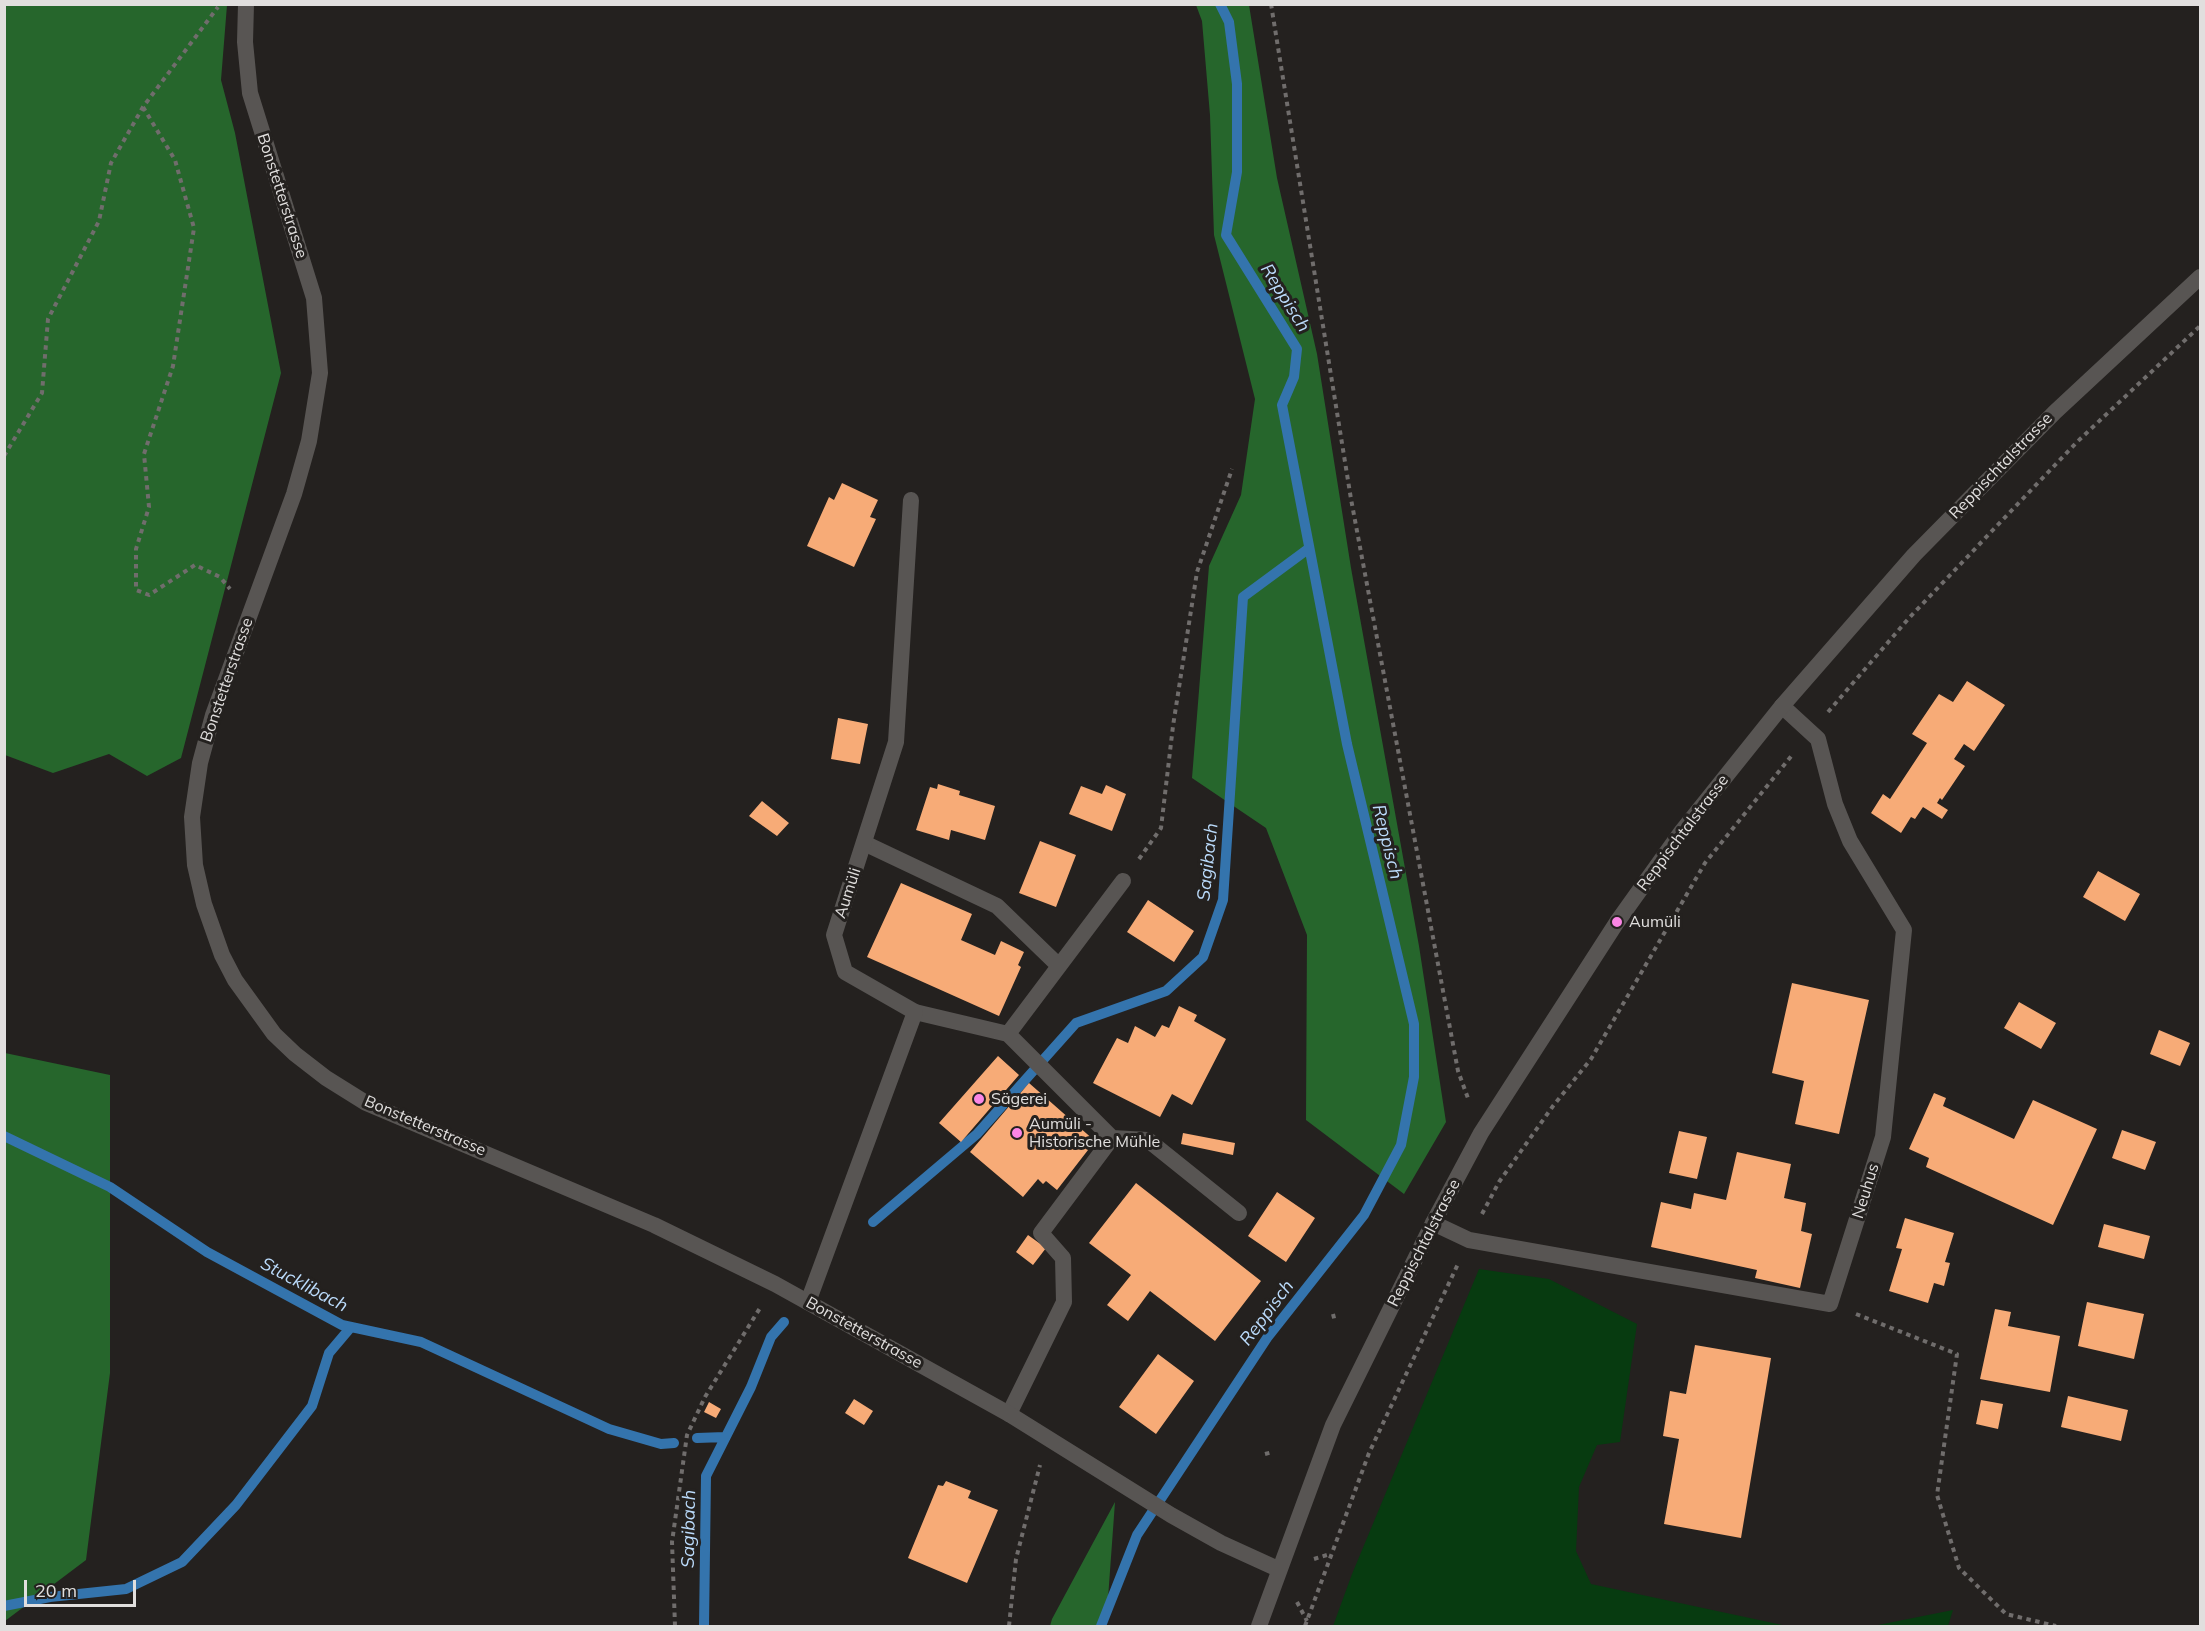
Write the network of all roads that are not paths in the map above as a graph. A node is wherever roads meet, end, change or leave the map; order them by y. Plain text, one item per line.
1 (246, 4) edge
2 (2200, 278) edge
3 (911, 500) dead end
4 (1782, 706) junction
5 (864, 843) junction
6 (1123, 881) road end
7 (1059, 966) junction
8 (915, 1012) junction
9 (1008, 1034) junction
10 (1112, 1138) junction
11 (1239, 1213) dead end
12 (1433, 1223) junction
13 (808, 1302) junction
14 (1009, 1414) junction
15 (1278, 1569) junction
16 (1259, 1626) edge

1 - 13 main road, Bonstetterstrasse
2 - 4 main road, Reppischtalstrasse
3 - 5 main road, Aumüli
4 - 12 main road, Reppischtalstrasse
4 - 12 main road, Neuhus
5 - 7 main road
5 - 8 main road, Aumüli
6 - 7 main road
7 - 9 main road
8 - 9 main road, Aumüli
8 - 13 main road
9 - 10 main road
10 - 11 main road
10 - 14 main road
12 - 15 main road, Reppischtalstrasse
13 - 14 main road, Bonstetterstrasse
14 - 15 main road, Bonstetterstrasse
15 - 16 main road, Reppischtalstrasse

